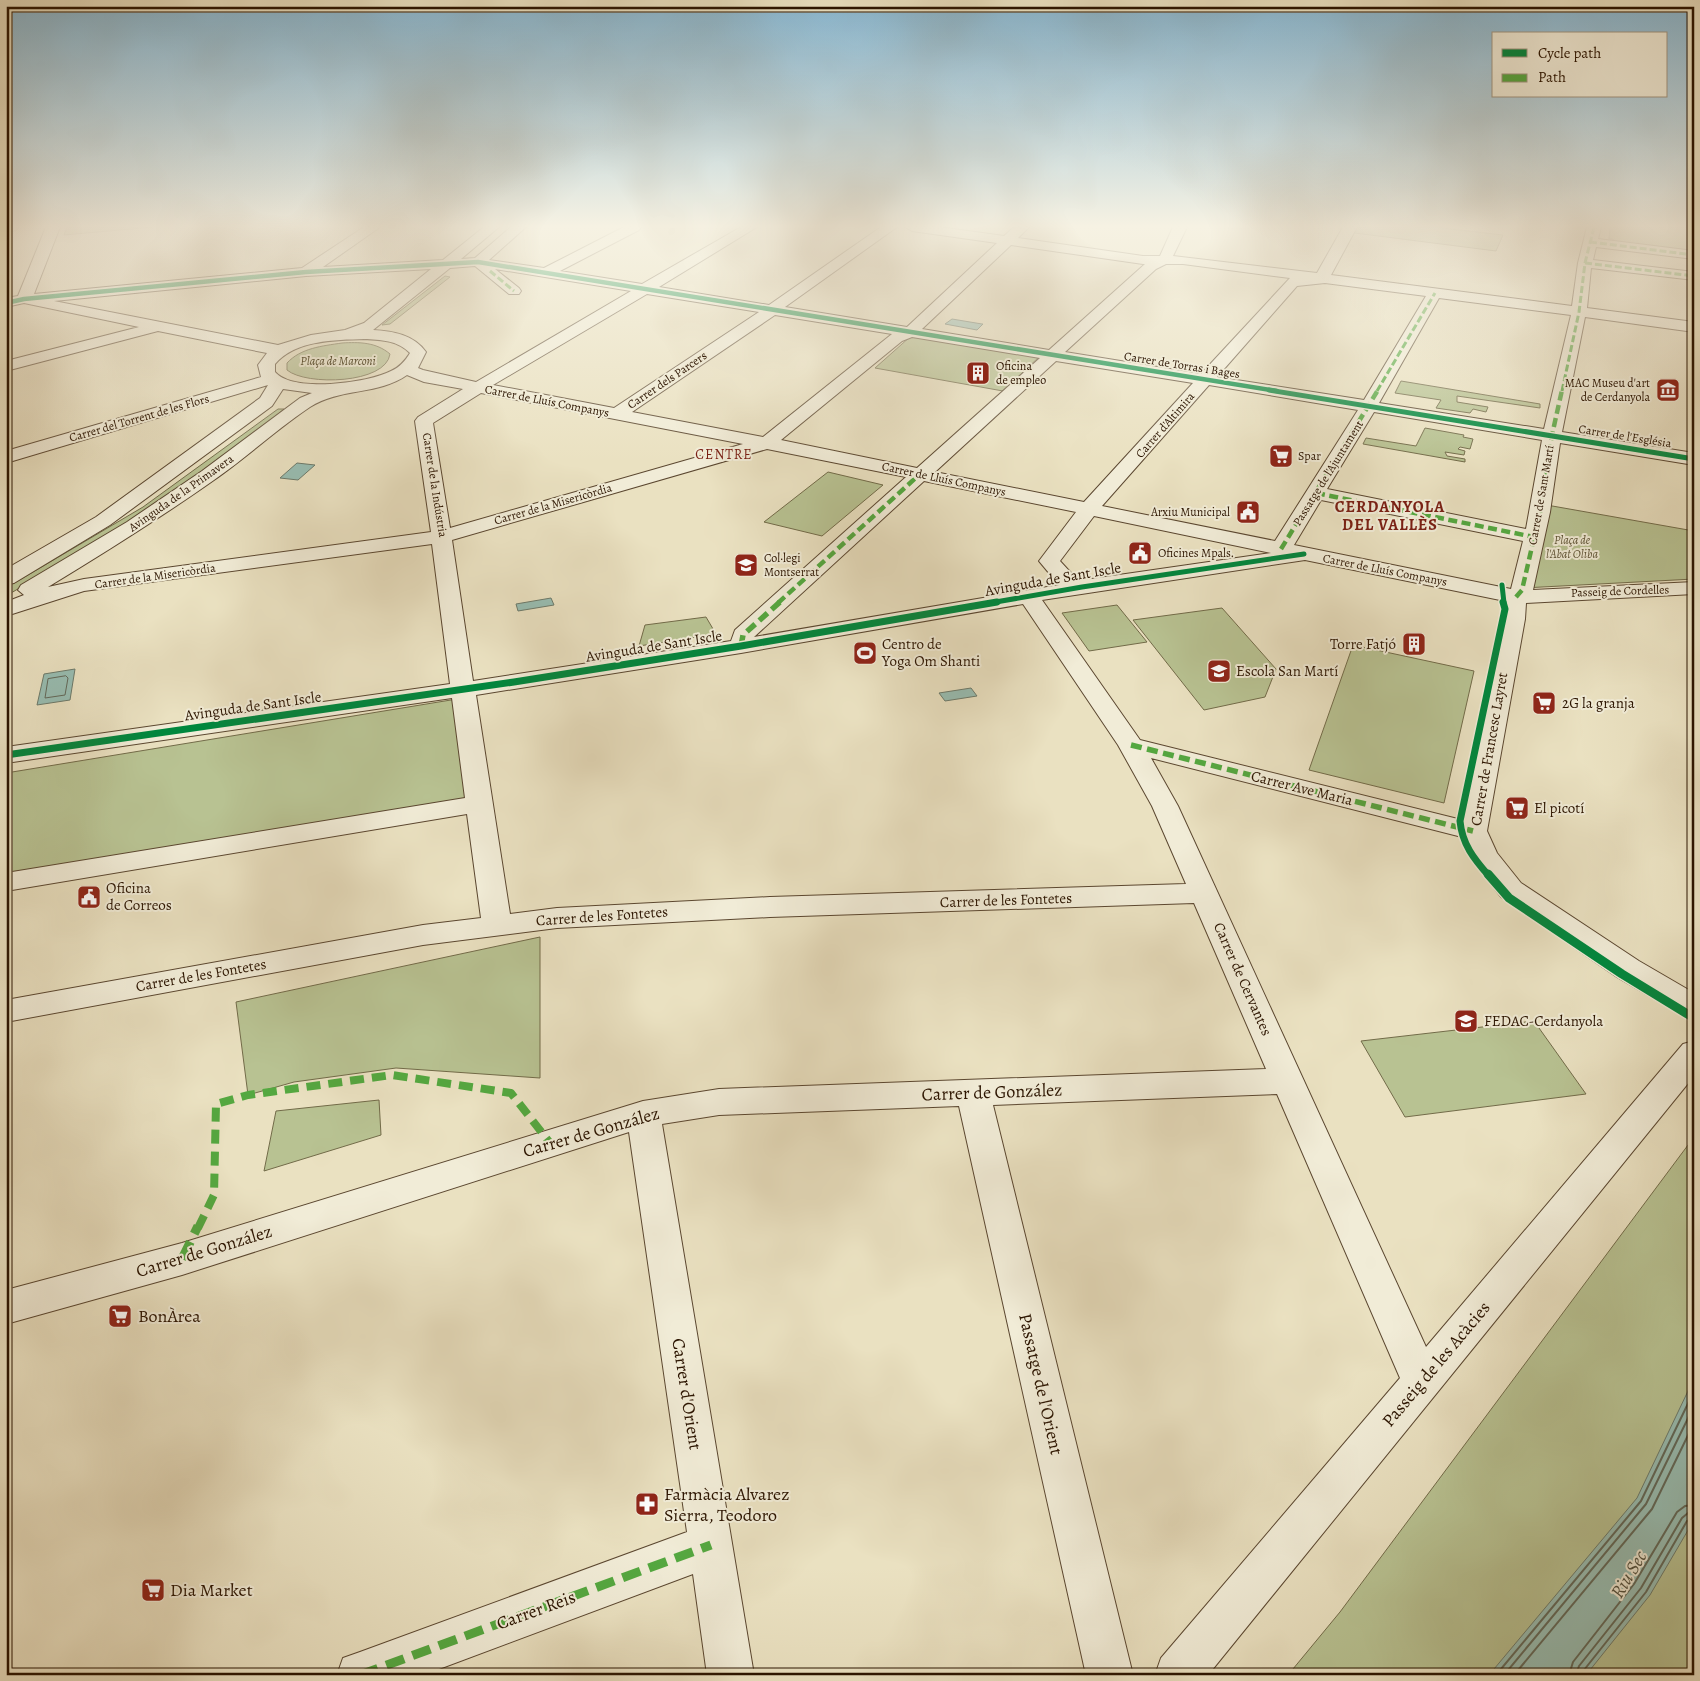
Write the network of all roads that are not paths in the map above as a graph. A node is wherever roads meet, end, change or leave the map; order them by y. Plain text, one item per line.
1 (56, 305) edge
2 (396, 305) edge
3 (618, 305) edge
4 (743, 305) edge
5 (778, 305) edge
6 (938, 305) edge
7 (1107, 305) edge
8 (1272, 305) edge
9 (1428, 305) edge
10 (1527, 305) edge
11 (1580, 305) edge
12 (772, 310) junction
13 (1579, 312) junction
14 (404, 322) dead end
15 (160, 326) junction
16 (1694, 327) edge
17 (910, 332) junction
18 (342, 335) junction
19 (401, 339) junction
20 (282, 350) junction
21 (1052, 355) junction
22 (6, 366) edge
23 (408, 369) junction
24 (1205, 380) junction
25 (276, 381) junction
26 (355, 386) junction
27 (478, 387) junction
28 (1369, 406) junction
29 (617, 414) junction
30 (1552, 435) junction
31 (767, 443) junction
32 (6, 457) edge
33 (1694, 459) edge
34 (920, 474) junction
35 (1316, 494) junction
36 (1089, 509) junction
37 (443, 536) junction
38 (1534, 537) junction
39 (1237, 540) junction
40 (1281, 549) junction
41 (1304, 554) junction
42 (1237, 564) junction
43 (6, 578) edge
44 (1082, 587) junction
45 (1694, 588) edge
46 (1029, 597) junction
47 (1517, 602) junction
48 (6, 604) edge
49 (6, 609) edge
50 (741, 646) junction
51 (462, 689) junction
52 (1131, 745) junction
53 (6, 755) edge
54 (478, 804) junction
55 (1473, 831) junction
56 (6, 882) edge
57 (1204, 893) junction
58 (497, 925) junction
59 (1694, 1008) edge
60 (6, 1010) edge
61 (1694, 1053) edge
62 (1288, 1081) junction
63 (973, 1093) junction
64 (643, 1114) junction
65 (6, 1307) edge
66 (1421, 1381) junction
67 (712, 1545) junction
68 (360, 1675) edge
69 (731, 1675) edge
70 (1110, 1675) edge
71 (1178, 1675) edge

1 - 15 street
2 - 18 street
3 - 27 street, Carrer de la Indústria
4 - 12 street, Carrer de Torras i Bages
5 - 12 street, Carrer dels Parcers
6 - 17 street, Carrer de la Misericòrdia
7 - 21 street
8 - 24 street, Carrer d'Altimira
9 - 28 street, Passatge de l'Ajuntament
10 - 13 street
11 - 13 street, Carrer de Sant Martí
12 - 17 street, Carrer de Torras i Bages
12 - 29 street, Carrer dels Parcers
13 - 16 street
13 - 30 street, Carrer de Sant Martí
14 - 19 street
15 - 20 street
15 - 22 street
17 - 21 street, Carrer de Torras i Bages
17 - 31 street, Carrer de la Misericòrdia
18 - 19 street
18 - 20 street
19 - 23 street
20 - 25 street
21 - 24 street, Carrer de Torras i Bages
21 - 34 street
23 - 26 street
23 - 27 street, Carrer de Lluís Companys
24 - 28 street, Carrer de Torras i Bages
24 - 36 street, Carrer d'Altimira
25 - 26 street
25 - 32 street, Carrer del Torrent de les Flors
25 - 43 street, Avinguda de la Primavera
26 - 48 street, Avinguda de la Primavera
27 - 29 street, Carrer de Lluís Companys
27 - 37 street, Carrer de la Indústria
28 - 30 street, Carrer de Torras i Bages
28 - 35 street, Passatge de l'Ajuntament
29 - 31 street, Carrer de Lluís Companys
30 - 33 street, Carrer de l'Església
30 - 38 street, Carrer de Sant Martí
31 - 34 street, Carrer de Lluís Companys
31 - 37 street, Carrer de la Misericòrdia
34 - 36 street, Carrer de Lluís Companys
34 - 50 street
35 - 38 street
35 - 40 street, Passatge de l'Ajuntament
36 - 39 street, Carrer de Lluís Companys
36 - 44 street, Carrer d'Altimira
37 - 49 street, Carrer de la Misericòrdia
37 - 51 street, Carrer de la Indústria
38 - 47 street, Carrer de Sant Martí
39 - 40 street, Carrer de Lluís Companys
39 - 42 street
40 - 41 street, Carrer de Lluís Companys
41 - 42 street, Avinguda de Sant Iscle
41 - 47 street, Carrer de Lluís Companys
42 - 44 street, Avinguda de Sant Iscle
44 - 46 street, Avinguda de Sant Iscle
45 - 47 street, Passeig de Cordelles
46 - 50 street, Avinguda de Sant Iscle
46 - 52 street, Carrer de Cervantes
47 - 55 street, Carrer de Francesc Layret
50 - 51 street, Avinguda de Sant Iscle
51 - 53 street, Avinguda de Sant Iscle
51 - 54 street, Carrer de la Indústria
52 - 55 street, Carrer Ave Maria
52 - 57 street, Carrer de Cervantes
54 - 56 street
54 - 58 street, Carrer de la Indústria
55 - 59 street, Carrer de Francesc Layret
57 - 58 street, Carrer de les Fontetes
57 - 62 street, Carrer de Cervantes
58 - 60 street, Carrer de les Fontetes
61 - 66 street, Passeig de les Acàcies
62 - 63 street, Carrer de González
62 - 66 street, Carrer de Cervantes
63 - 64 street, Carrer de González
63 - 70 street, Passatge de l'Orient
64 - 65 street, Carrer de González
64 - 67 street, Carrer d'Orient
66 - 71 street, Passeig de les Acàcies
67 - 68 street, Carrer Reis
67 - 69 street, Carrer d'Orient

